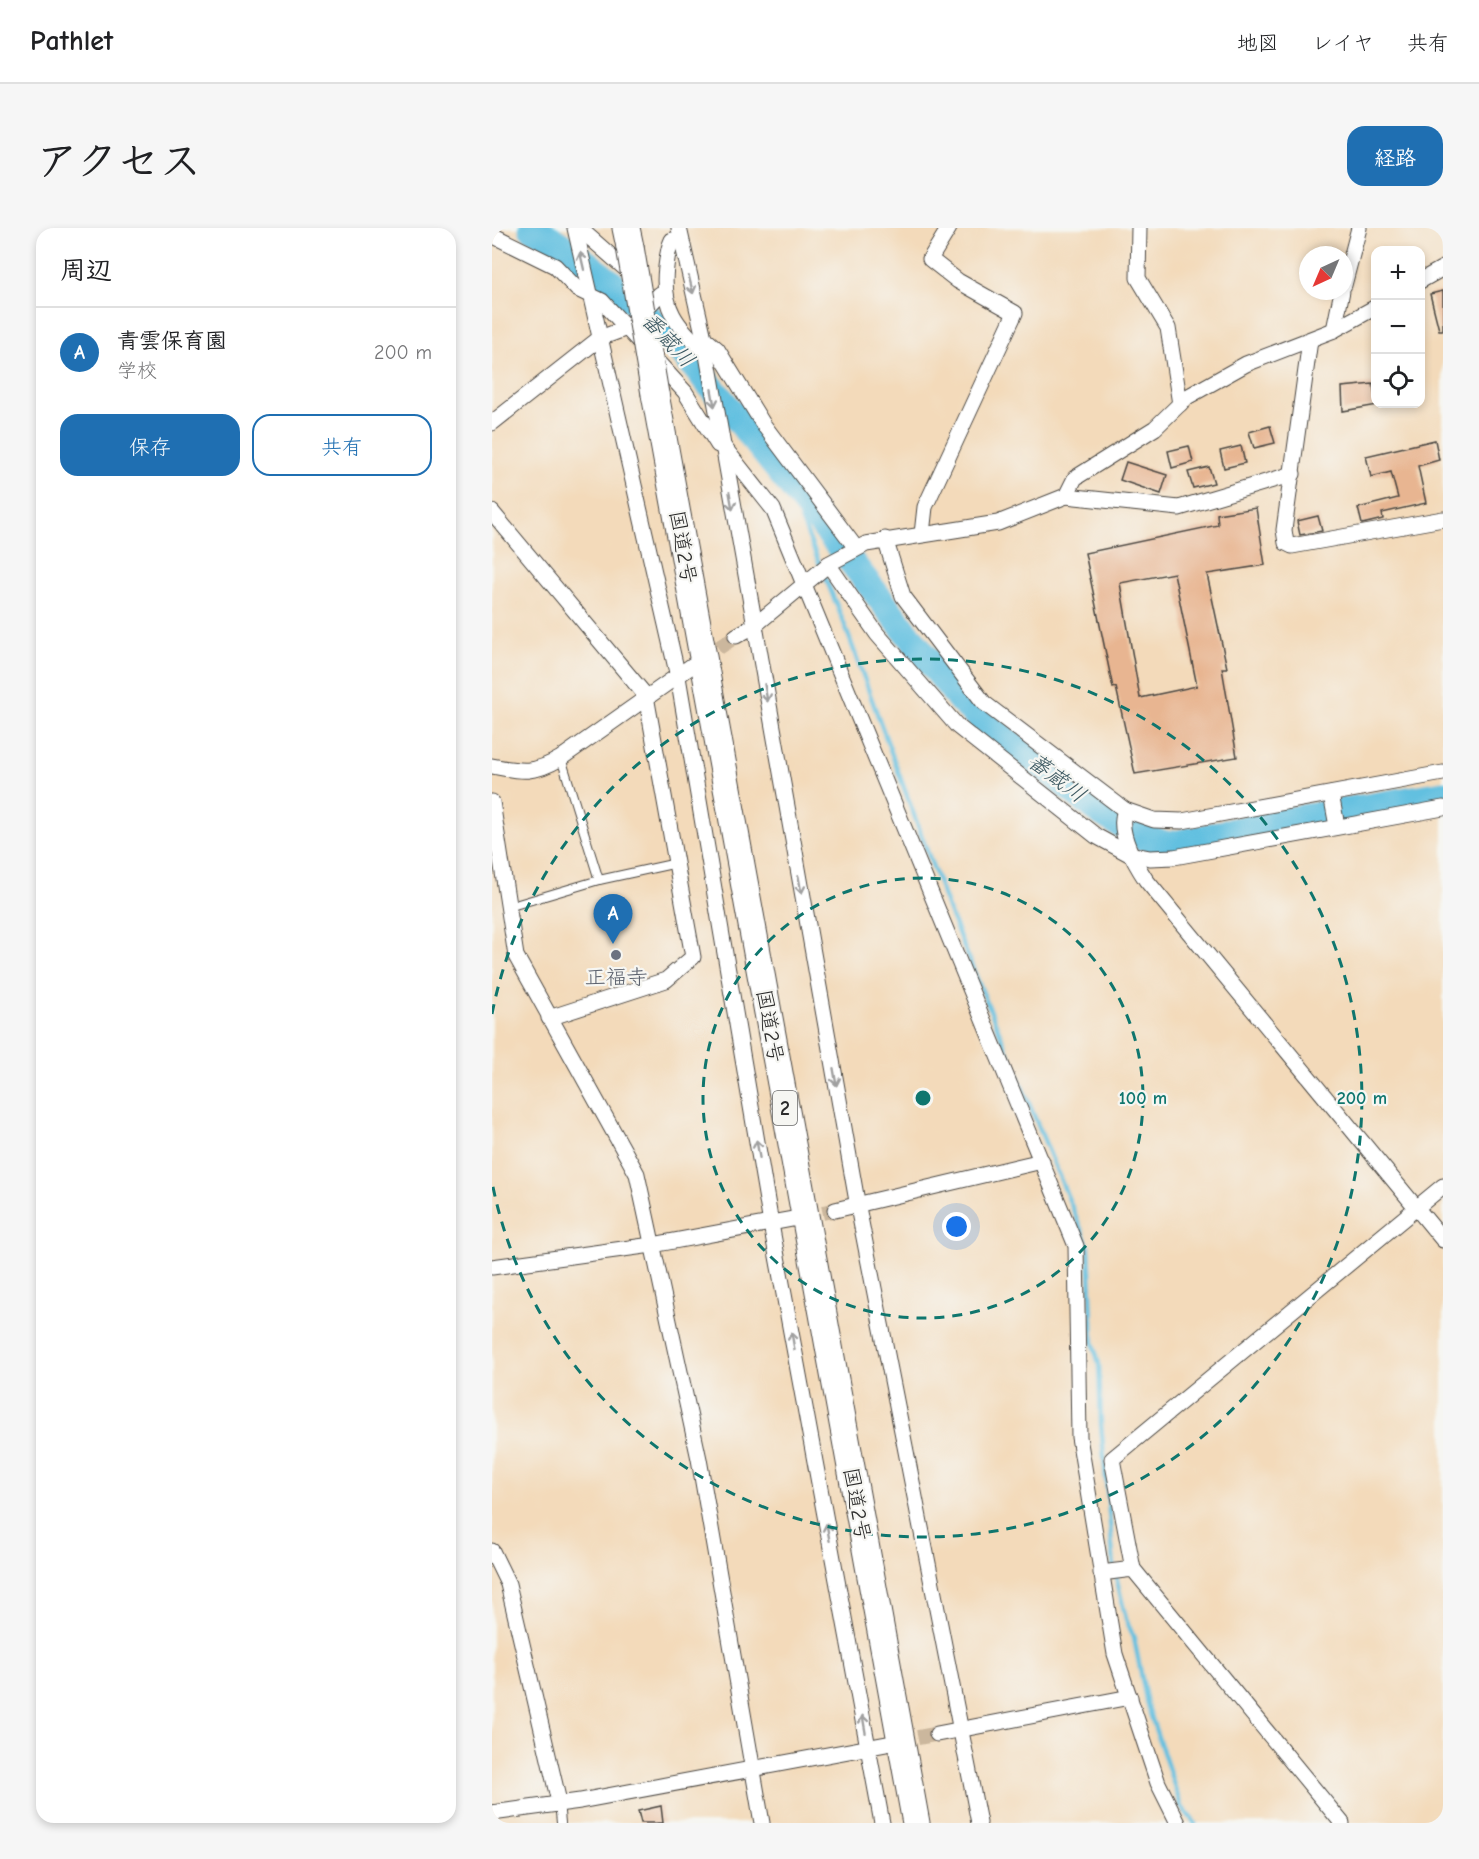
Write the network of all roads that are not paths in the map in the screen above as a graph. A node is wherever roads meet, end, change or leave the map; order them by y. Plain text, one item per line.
1 (575, 228) edge
2 (579, 228) edge
3 (949, 228) edge
4 (1139, 228) edge
5 (1359, 228) edge
6 (675, 234) edge
7 (492, 235) edge
8 (628, 238) edge
9 (1353, 251) edge
10 (1443, 268) edge
11 (1425, 278) edge
12 (589, 294) junction
13 (661, 296) junction
14 (1340, 300) edge
15 (1371, 310) edge
16 (627, 327) junction
17 (1334, 330) junction
18 (600, 338) junction
19 (1310, 340) junction
20 (704, 345) junction
21 (1180, 404) junction
22 (492, 423) edge
23 (722, 448) junction
24 (1293, 474) junction
25 (1066, 496) junction
26 (492, 512) edge
27 (1443, 519) edge
28 (922, 534) junction
29 (885, 539) junction
30 (854, 549) junction
31 (827, 565) junction
32 (803, 585) junction
33 (754, 626) junction
34 (736, 636) tunnel mouth
35 (693, 665) tunnel mouth
36 (678, 677) junction
37 (646, 696) junction
38 (561, 758) junction
39 (492, 766) edge
40 (1443, 773) edge
41 (1332, 797) junction
42 (492, 802) edge
43 (1443, 808) edge
44 (1124, 813) junction
45 (1337, 826) junction
46 (1129, 854) junction
47 (677, 863) junction
48 (599, 880) junction
49 (508, 908) junction
50 (549, 1018) junction
51 (1041, 1161) junction
52 (1443, 1186) edge
53 (858, 1207) junction
54 (1416, 1208) junction
55 (835, 1210) tunnel mouth
56 (798, 1218) tunnel mouth
57 (771, 1224) junction
58 (1443, 1240) edge
59 (652, 1245) junction
60 (492, 1267) edge
61 (492, 1551) edge
62 (1133, 1569) junction
63 (1101, 1573) junction
64 (1130, 1696) junction
65 (962, 1729) junction
66 (937, 1734) tunnel mouth
67 (892, 1743) tunnel mouth
68 (868, 1747) junction
69 (752, 1768) junction
70 (559, 1802) junction
71 (492, 1813) edge
72 (561, 1823) edge
73 (762, 1823) edge
74 (882, 1823) edge
75 (915, 1823) edge
76 (979, 1823) edge
77 (1178, 1823) edge
78 (1342, 1823) edge

12 -> 1 street
2 - 13 street
3 - 28 street
4 - 21 street
5 - 9 street
6 - 13 street
6 -> 20 street
7 - 12 street
8 - 75 highway, 国道2号 / 2, bridge
10 - 11 street
12 - 16 street
12 - 18 street
13 - 16 street
13 - 20 street
14 - 17 street
15 - 17 street
16 - 18 street
16 - 23 street
17 - 19 street
18 - 22 street
18 - 36 street
19 - 21 street
19 - 24 street
20 -> 23 street
20 - 30 street
21 - 25 street
23 - 32 street
23 -> 33 street
24 - 25 street
24 - 27 street
25 - 28 street
26 - 37 street
28 - 29 street
29 - 30 street
29 - 44 street
30 - 31 street
31 - 32 street
31 - 46 street
32 - 33 street
32 - 51 street
33 - 34 street
33 -> 53 street
35 - 36 street
36 - 37 street
57 -> 36 street
37 - 38 street
37 - 47 street
38 - 39 street
38 - 48 lane
40 - 41 street
41 - 44 street
41 - 45 street
42 - 49 street
43 - 45 street
44 - 46 street
45 - 46 street
46 - 54 street
47 - 48 lane
47 - 50 street
48 - 49 lane
49 - 50 street
50 - 59 street
51 - 53 street
51 - 63 street
52 - 54 street
53 - 55 street
53 - 65 street
54 - 58 street
54 - 62 street
56 - 57 street
57 - 59 street
68 -> 57 street
59 - 60 street
59 - 69 street
61 - 70 street
62 - 63 street
62 - 78 street
63 - 64 street
64 - 65 street
64 - 77 street
65 - 66 street
65 - 76 street
67 - 68 street
68 - 69 street
68 - 74 street
69 - 70 street
69 - 73 street
70 - 71 street
70 - 72 lane

